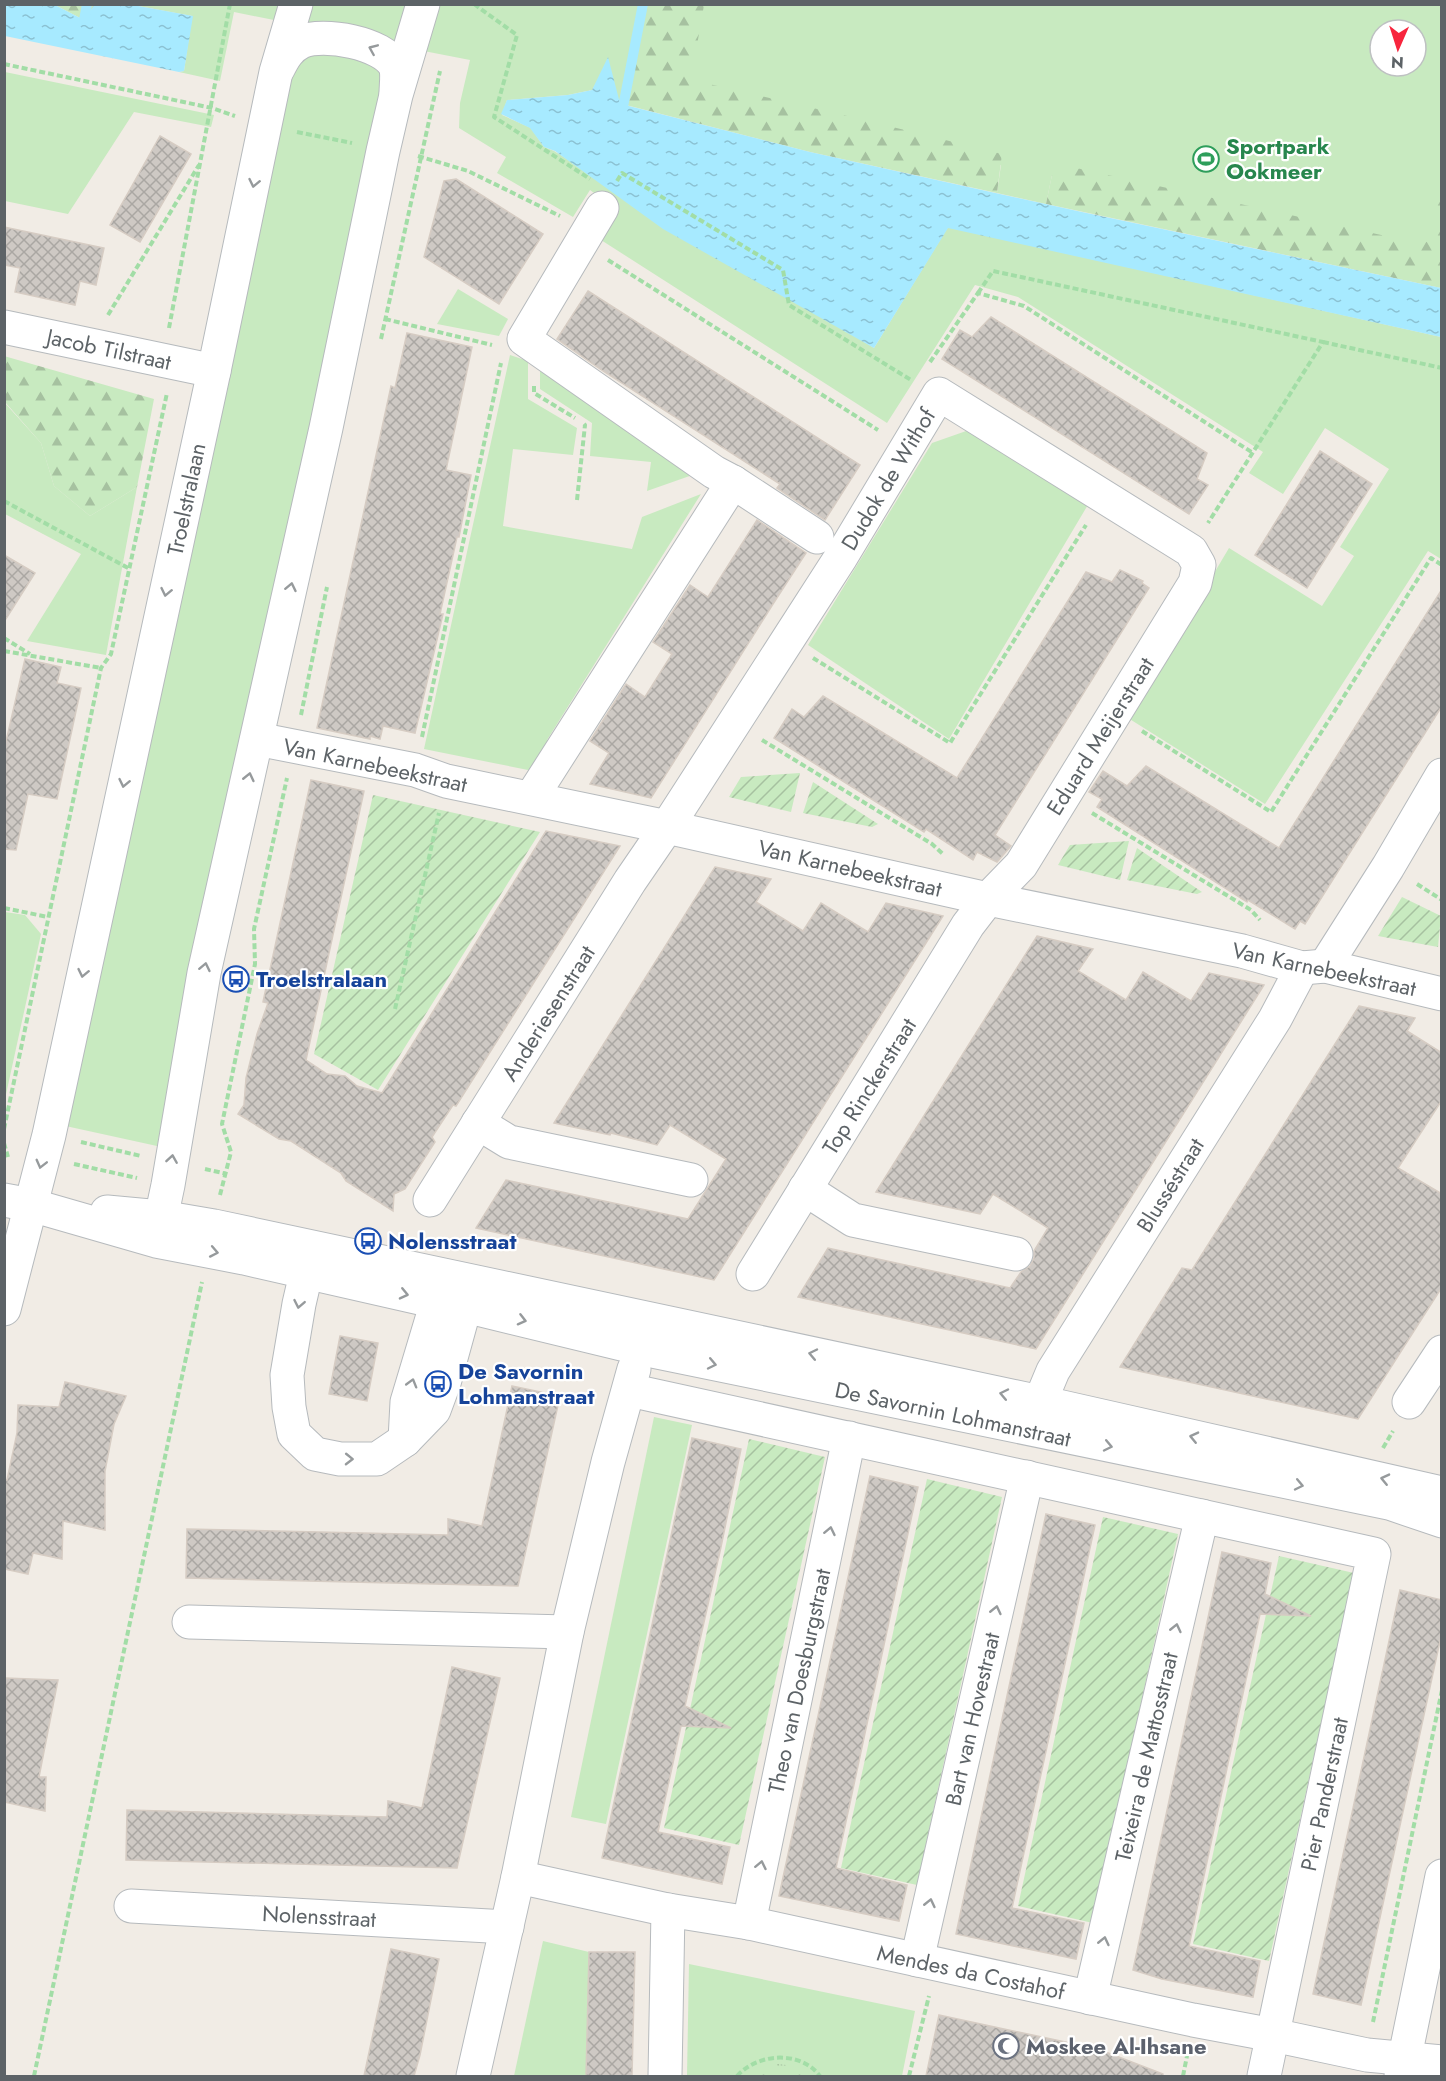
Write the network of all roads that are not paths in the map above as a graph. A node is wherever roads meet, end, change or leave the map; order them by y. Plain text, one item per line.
1 (296, 4) edge
2 (423, 4) edge
3 (276, 72) junction
4 (396, 95) junction
5 (596, 209) road end
6 (4, 327) edge
7 (214, 371) junction
8 (733, 482) junction
9 (817, 537) dead end
10 (1195, 558) joint
11 (257, 739) junction
12 (1442, 775) edge
13 (531, 798) junction
14 (668, 827) junction
15 (988, 899) junction
16 (1314, 967) junction
17 (1442, 994) edge
18 (478, 1123) junction
19 (692, 1180) dead end
20 (805, 1189) junction
21 (430, 1200) dead end
22 (18, 1203) edge
23 (159, 1229) junction
24 (1016, 1254) dead end
25 (309, 1260) junction
26 (753, 1274) dead end
27 (454, 1291) junction
28 (4, 1309) edge
29 (642, 1333) junction
30 (1442, 1352) edge
31 (629, 1390) junction
32 (1409, 1402) dead end
33 (1037, 1416) junction
34 (849, 1438) junction
35 (1027, 1477) junction
36 (1442, 1493) edge
37 (1202, 1516) junction
38 (1442, 1521) edge
39 (1374, 1554) joint
40 (189, 1622) dead end
41 (567, 1632) junction
42 (1442, 1876) edge
43 (519, 1877) junction
44 (131, 1906) dead end
45 (668, 1910) junction
46 (749, 1923) junction
47 (507, 1926) junction
48 (926, 1962) junction
49 (1090, 1998) junction
50 (1273, 2035) junction
51 (1442, 2062) edge
52 (1403, 2067) edge
53 (473, 2076) edge
54 (665, 2076) edge
55 (1264, 2076) edge

1 - 3 street, Troelstralaan
2 - 4 street
4 -> 3 street
3 -> 7 street, Troelstralaan
11 -> 4 street
5 - 8 street, Dudok de Withof
6 - 7 street, Jacob Tilstraat
7 -> 22 street, Troelstralaan
8 - 9 street, Dudok de Withof
8 - 13 street
10 - 14 street, Dudok de Withof
10 - 15 street, Eduard Meijerstraat
11 - 13 street, Van Karnebeekstraat
23 -> 11 street
12 - 16 street, Blusséstraat
13 - 14 street, Van Karnebeekstraat
14 - 15 street, Van Karnebeekstraat
14 - 18 street, Anderiesenstraat
15 - 16 street, Van Karnebeekstraat
15 - 20 street, Top Rinckerstraat
16 - 17 street, Van Karnebeekstraat
16 - 33 street, Blusséstraat
18 - 19 street
18 - 21 street, Anderiesenstraat
20 - 24 street
20 - 26 street, Top Rinckerstraat
22 - 23 street, De Savornin Lohmanstraat
22 - 28 street, Troelstralaan
23 - 25 street, De Savornin Lohmanstraat
25 - 27 street, De Savornin Lohmanstraat
25 -> 27 street
27 - 29 street, De Savornin Lohmanstraat
29 - 31 street
29 - 33 street, De Savornin Lohmanstraat
30 - 32 street
31 - 34 street, De Savornin Lohmanstraat
31 - 41 street
36 -> 33 street, De Savornin Lohmanstraat
33 -> 38 street, De Savornin Lohmanstraat
34 - 35 street, De Savornin Lohmanstraat
46 -> 34 street, Theo van Doesburgstraat
35 - 37 street, De Savornin Lohmanstraat
48 -> 35 street, Bart van Hovestraat
37 - 39 street, De Savornin Lohmanstraat
49 -> 37 street, Teixeira de Mattosstraat
39 - 50 street, Pier Panderstraat
40 - 41 street
41 - 43 street
42 - 52 street
43 - 45 street, Mendes da Costahof
43 - 47 street
44 - 47 street, Nolensstraat
45 - 46 street, Mendes da Costahof
45 - 54 street
46 - 48 street, Mendes da Costahof
47 - 53 street
48 - 49 street, Mendes da Costahof
49 - 50 street, Mendes da Costahof
50 - 52 street, Mendes da Costahof
50 - 55 street
51 - 52 street, Mendes da Costahof

